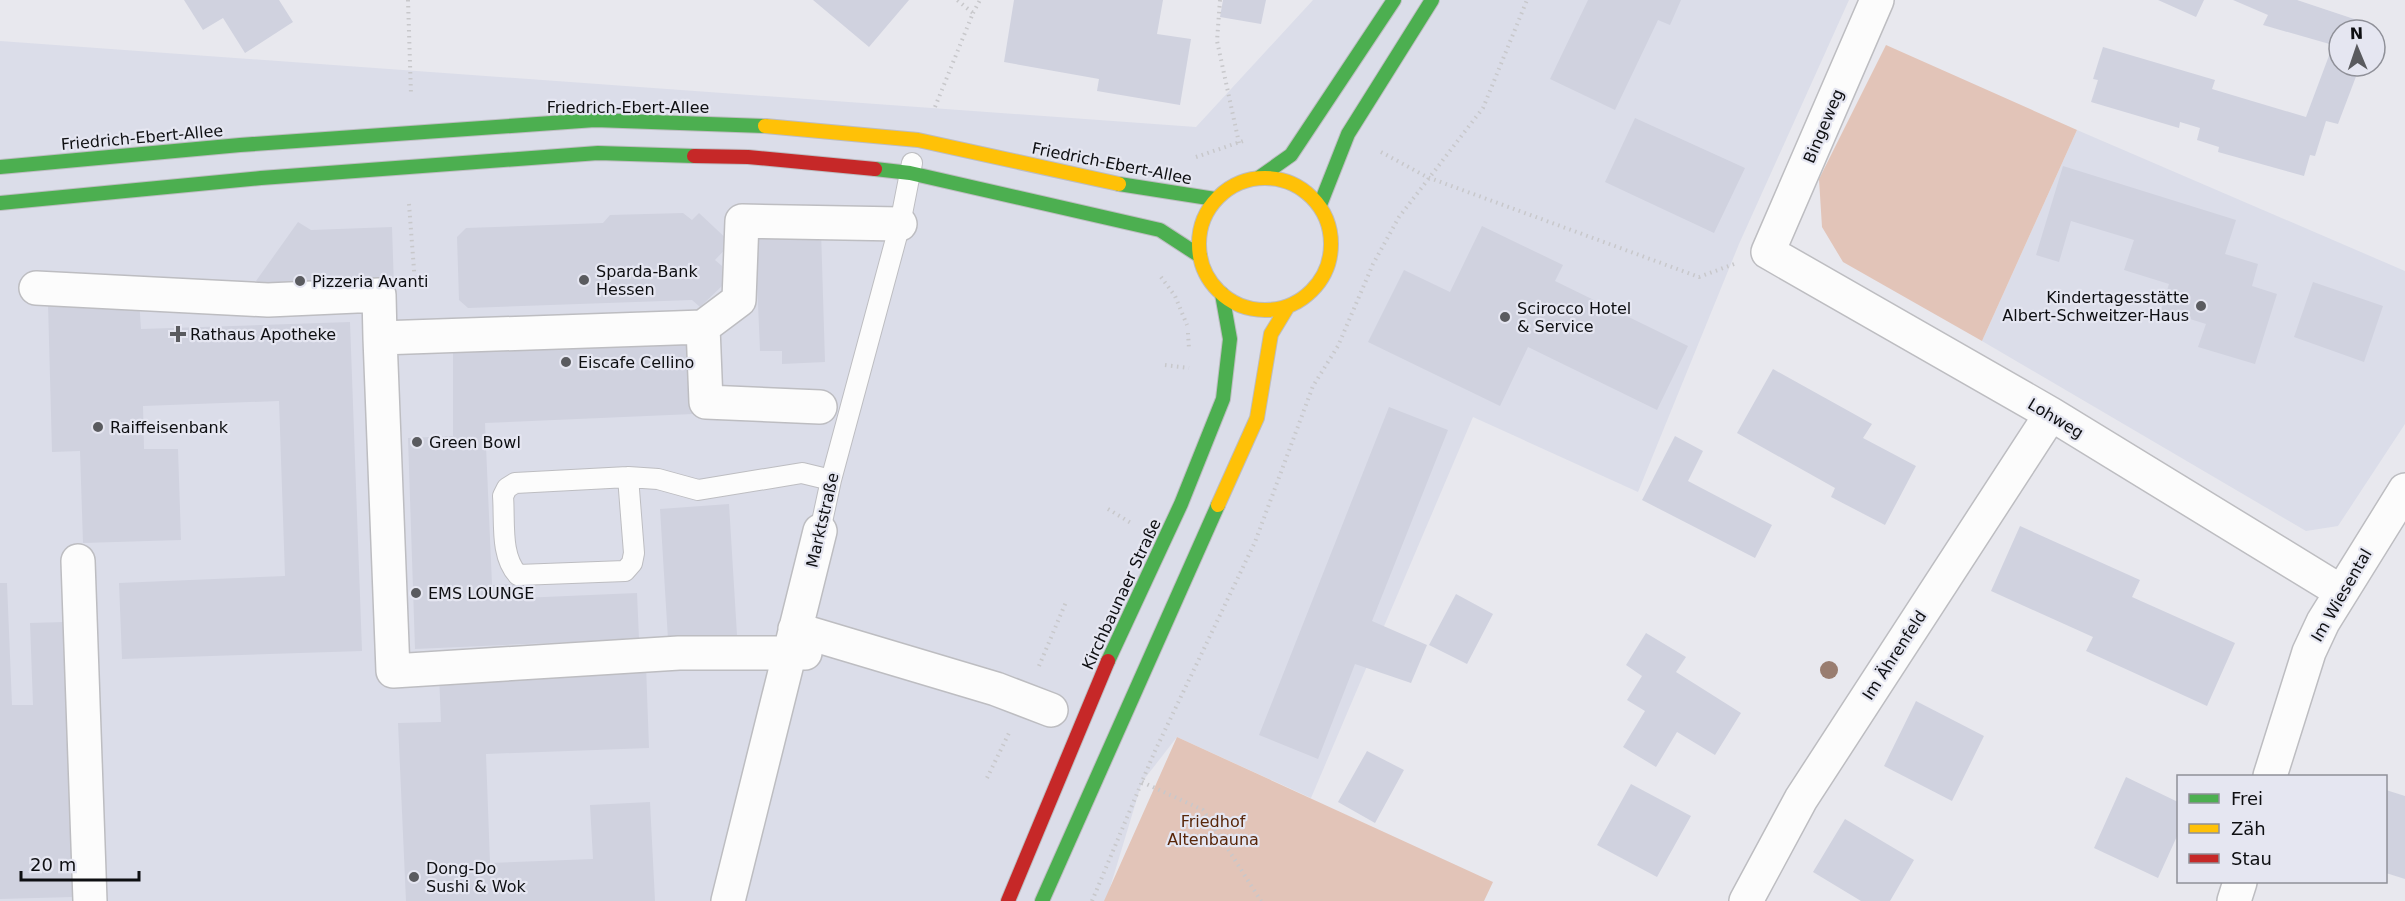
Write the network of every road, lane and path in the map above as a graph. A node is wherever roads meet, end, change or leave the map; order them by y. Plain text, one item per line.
1 (408, 0) edge
2 (957, 0) edge
3 (980, 0) edge
4 (1220, 0) edge
5 (1394, 0) edge
6 (1432, 0) edge
7 (1527, 0) edge
8 (1877, 0) edge
9 (973, 13) junction
10 (411, 102) dead end
11 (934, 109) dead end
12 (918, 140) junction
13 (1247, 140) dead end
14 (1239, 143) junction
15 (1187, 158) dead end
16 (406, 166) junction
17 (0, 167) edge
18 (910, 173) junction
19 (1260, 177) junction
20 (1428, 177) junction
21 (1215, 199) junction
22 (0, 203) edge
23 (1320, 205) junction
24 (900, 224) junction
25 (1768, 252) junction
26 (1200, 256) junction
27 (1156, 270) dead end
28 (36, 288) dead end
29 (1222, 294) junction
30 (379, 295) junction
31 (1288, 306) junction
32 (703, 327) junction
33 (380, 338) junction
34 (1165, 365) dead end
35 (820, 407) dead end
36 (2051, 414) junction
37 (628, 477) junction
38 (831, 480) junction
39 (2405, 490) edge
40 (1108, 509) dead end
41 (1131, 524) dead end
42 (820, 531) joint
43 (78, 561) dead end
44 (2340, 591) junction
45 (1066, 602) dead end
46 (797, 645) junction
47 (1038, 704) junction
48 (2271, 775) edge
49 (987, 778) dead end
50 (1142, 782) junction
51 (2240, 883) edge
52 (90, 901) edge
53 (728, 901) edge
54 (1008, 901) edge
55 (1042, 901) edge
56 (1092, 901) edge
57 (1261, 901) edge
58 (1746, 901) edge
59 (2234, 901) edge

1 - 10 path
2 - 9 path
3 - 9 path
4 - 14 path
5 - 19 street
6 - 23 street
7 - 20 path
8 - 25 street, Bingeweg
9 - 11 path
12 - 17 street, Friedrich-Ebert-Allee
12 - 18 lane, Marktstraße
12 - 21 street, Friedrich-Ebert-Allee
13 - 14 path
14 - 15 path
16 - 18 street
16 - 22 street
16 - 30 path
18 - 24 lane, Marktstraße
18 - 26 street
19 - 21 street
19 - 23 street
20 - 25 path
20 - 50 path
21 - 26 street
23 - 31 street
24 - 32 street
24 - 38 lane, Marktstraße
25 - 36 street, Lohweg
26 - 29 street
27 - 34 path
28 - 30 street
29 - 31 street
29 - 54 street, Kirchbaunaer Straße
30 - 33 street
31 - 55 street
32 - 33 street
32 - 35 street
33 - 46 street
36 - 44 street, Lohweg
36 - 58 street, Im Ährenfeld
37 - 37 lane
37 - 38 lane
38 - 42 lane, Marktstraße
39 - 44 street, Im Wiesental
40 - 41 path
42 - 46 street, Marktstraße
43 - 52 street
44 - 48 street, Im Wiesental
45 - 47 path
46 - 47 street
46 - 53 street, Marktstraße
47 - 49 path
50 - 56 path
50 - 57 path
51 - 59 street

